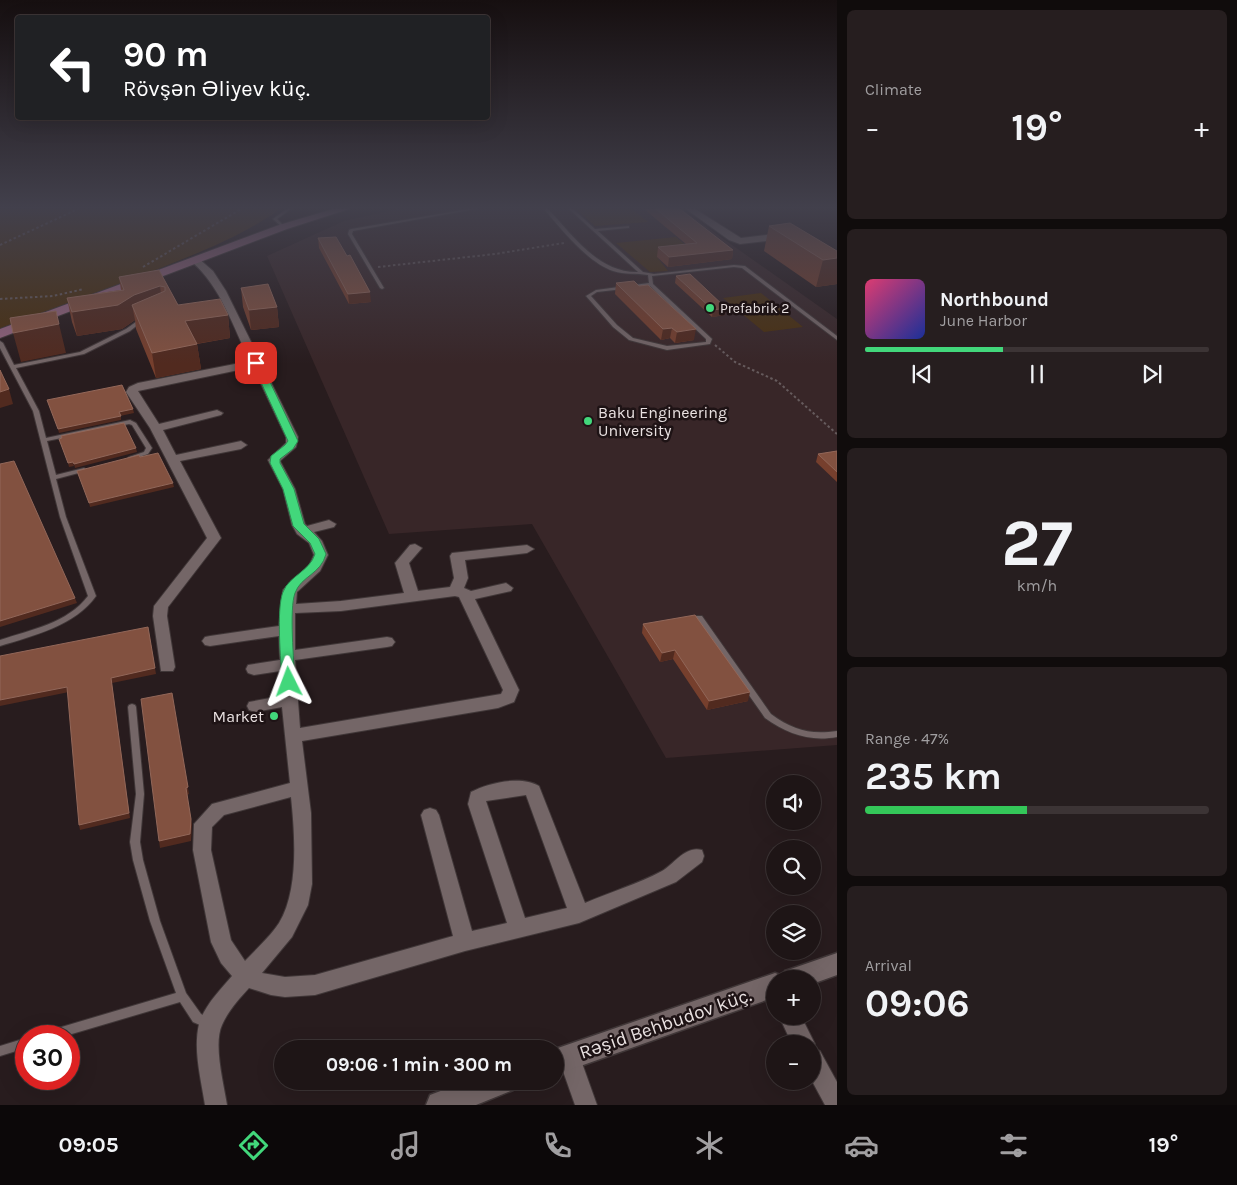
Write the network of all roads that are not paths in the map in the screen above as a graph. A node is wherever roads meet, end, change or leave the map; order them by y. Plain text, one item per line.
1 (195, 260) edge
2 (194, 261) edge
3 (366, 261) edge
4 (599, 261) edge
5 (628, 261) edge
6 (685, 272) junction
7 (642, 273) junction
8 (650, 275) junction
9 (691, 277) edge
10 (651, 284) junction
11 (382, 288) dead end
12 (150, 318) edge
13 (0, 334) edge
14 (837, 338) edge
15 (0, 343) edge
16 (256, 363) junction
17 (13, 368) junction
18 (217, 413) dead end
19 (156, 428) junction
20 (44, 440) junction
21 (241, 445) dead end
22 (173, 459) junction
23 (121, 460) edge
24 (92, 468) edge
25 (53, 478) junction
26 (329, 524) dead end
27 (302, 531) junction
28 (414, 548) dead end
29 (527, 549) dead end
30 (506, 588) dead end
31 (461, 594) junction
32 (413, 597) junction
33 (287, 609) junction
34 (699, 618) edge
35 (286, 630) junction
36 (210, 641) dead end
37 (387, 642) dead end
38 (0, 643) edge
39 (288, 660) junction
40 (167, 668) dead end
41 (254, 669) dead end
42 (290, 700) junction
43 (256, 706) dead end
44 (132, 707) dead end
45 (837, 734) edge
46 (292, 736) junction
47 (299, 788) junction
48 (430, 814) dead end
49 (695, 856) dead end
50 (579, 914) junction
51 (519, 930) junction
52 (465, 942) junction
53 (837, 964) edge
54 (820, 970) edge
55 (244, 976) junction
56 (766, 989) edge
57 (182, 996) junction
58 (210, 1024) junction
59 (80, 1026) edge
60 (15, 1046) edge
61 (0, 1051) edge
62 (564, 1059) edge
63 (564, 1064) edge
64 (821, 1076) edge
65 (480, 1090) edge
66 (216, 1105) edge
67 (440, 1105) edge
68 (586, 1105) edge
69 (837, 1105) edge

1 - 16 street
2 - 13 main road
3 - 11 lane
4 - 7 lane
5 - 7 lane
6 - 8 lane
6 - 9 lane
6 - 14 lane
7 - 8 lane
8 - 10 lane
10 - 10 lane
12 - 17 lane
15 - 17 lane
16 - 19 street
16 - 27 street
17 - 20 lane
18 - 19 street
19 - 22 street
20 - 23 lane
20 - 25 lane
21 - 22 street
22 - 40 street
24 - 25 lane
25 - 38 lane
26 - 27 street
27 - 33 street
28 - 32 street
29 - 31 street
30 - 31 street
31 - 32 street
31 - 46 street
32 - 33 street
33 - 35 street
34 - 45 lane
35 - 36 street
35 - 39 street
37 - 39 street
39 - 41 street
39 - 42 street
42 - 43 street
42 - 46 street
44 - 57 lane
46 - 47 street
47 - 55 street
47 - 55 street
48 - 52 street
49 - 50 street
50 - 51 street
50 - 51 street
51 - 52 street
52 - 55 street
53 - 54 street, Rəşid Behbudov küç.
55 - 58 street
56 - 62 street, Rəşid Behbudov küç.
57 - 58 lane
57 - 59 lane
58 - 66 street
60 - 61 lane
63 - 68 street
64 - 69 street
65 - 67 street

